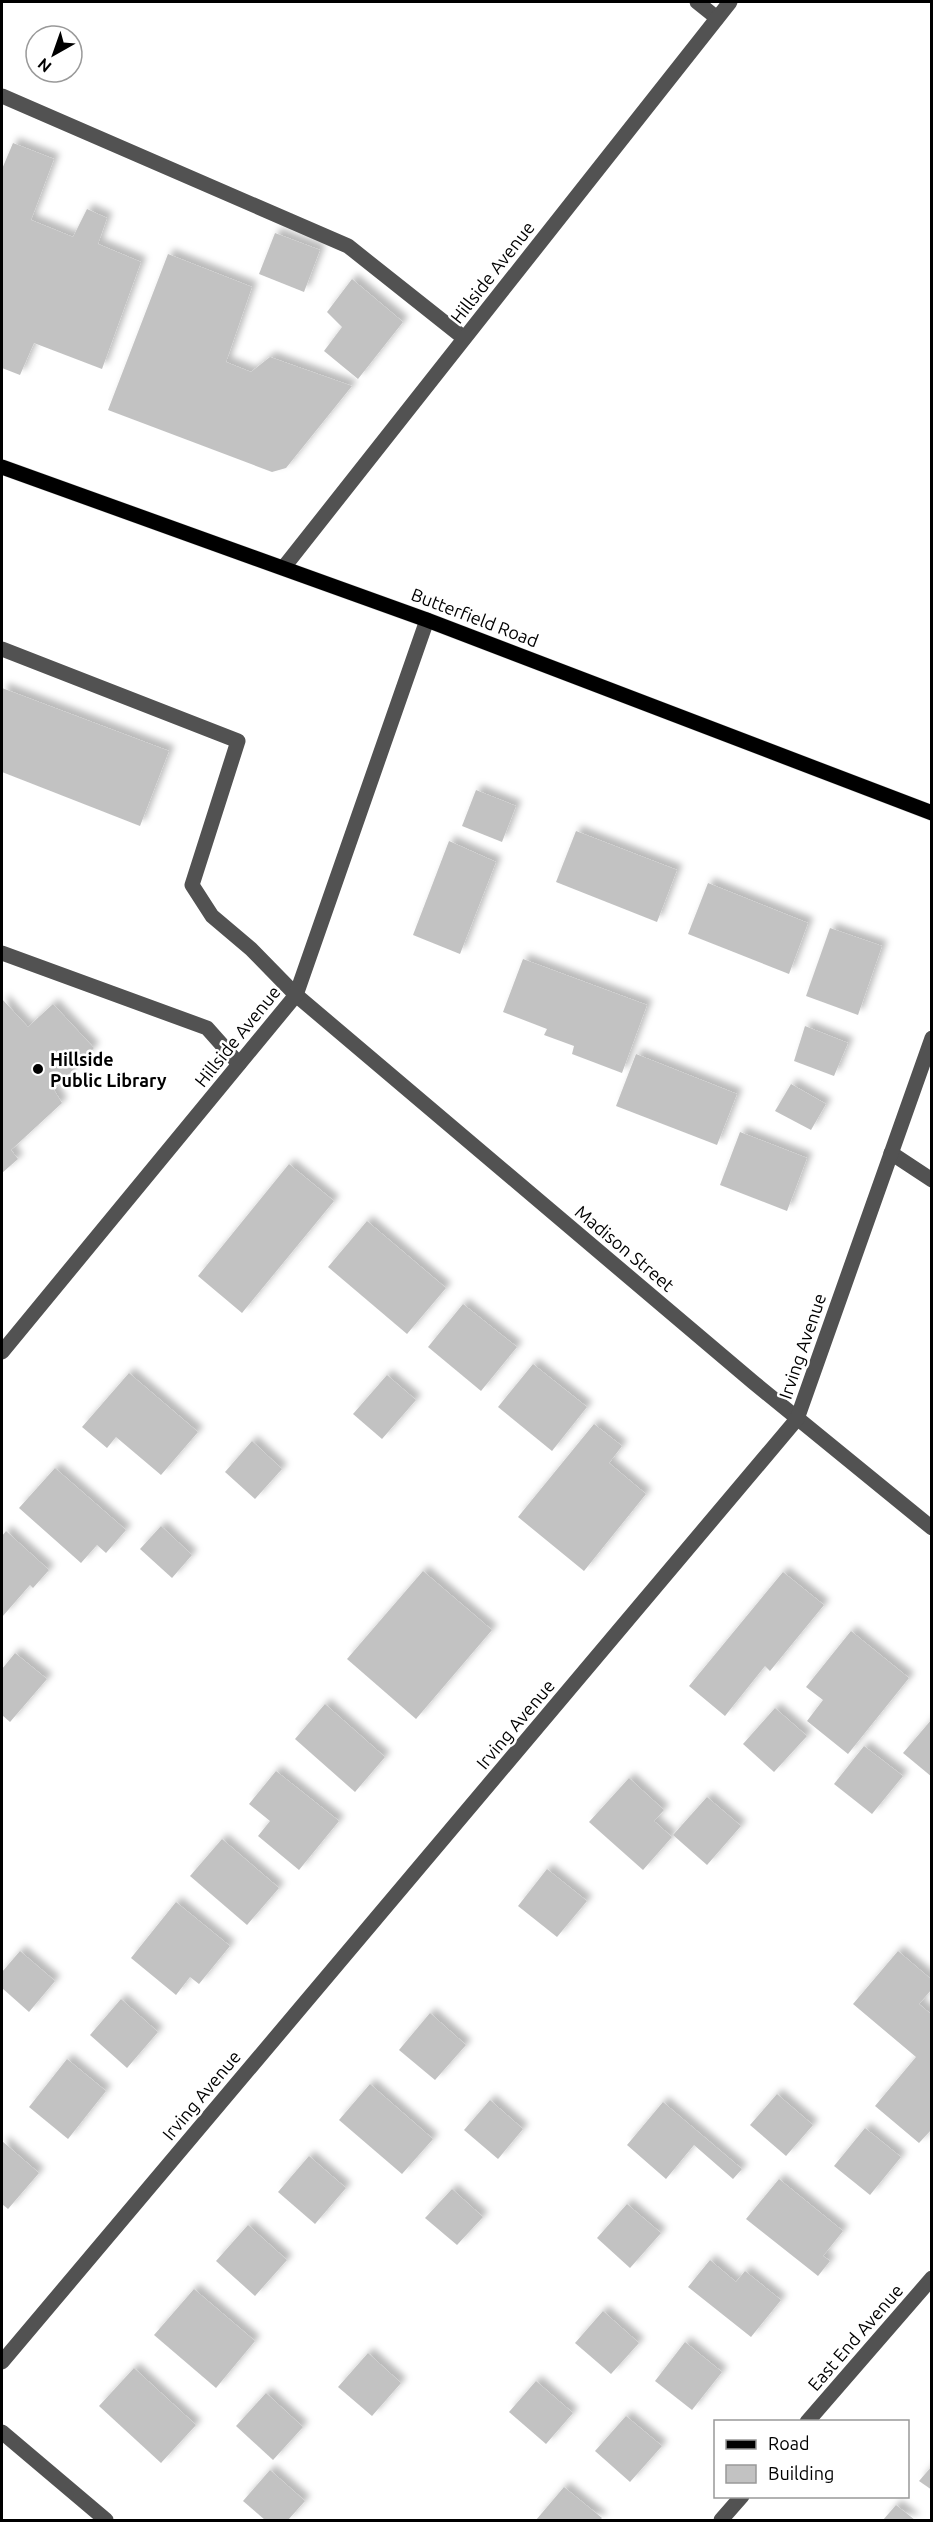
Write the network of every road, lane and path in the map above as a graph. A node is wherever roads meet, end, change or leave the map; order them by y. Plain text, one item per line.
1 (697, 2) edge
2 (730, 2) edge
3 (717, 18) junction
4 (2, 96) edge
5 (464, 338) junction
6 (2, 467) edge
7 (284, 567) junction
8 (427, 620) junction
9 (2, 649) edge
10 (932, 813) edge
11 (2, 953) edge
12 (296, 995) junction
13 (932, 1038) edge
14 (239, 1064) junction
15 (891, 1153) junction
16 (932, 1180) edge
17 (2, 1352) edge
18 (797, 1419) junction
19 (932, 1528) edge
20 (932, 2278) edge
21 (2, 2362) edge
22 (808, 2420) edge
23 (2, 2432) edge
24 (740, 2498) edge
25 (106, 2520) edge
26 (721, 2520) edge

1 - 3 street
2 - 3 street, Hillside Avenue
3 - 5 street, Hillside Avenue
4 - 5 street
5 - 7 street, Hillside Avenue
6 - 7 main road, Butterfield Road
7 - 8 main road, Butterfield Road
8 - 10 main road, Butterfield Road
8 - 12 street, Hillside Avenue
9 - 12 street, Madison Street
11 - 14 street
12 - 14 street, Hillside Avenue
12 - 18 street, Madison Street
13 - 15 street, Irving Avenue
14 - 17 street, Hillside Avenue
15 - 16 street
15 - 18 street, Irving Avenue
18 - 19 street, Madison Street
18 - 21 street, Irving Avenue
20 - 22 street, East End Avenue
23 - 25 street
24 - 26 street

